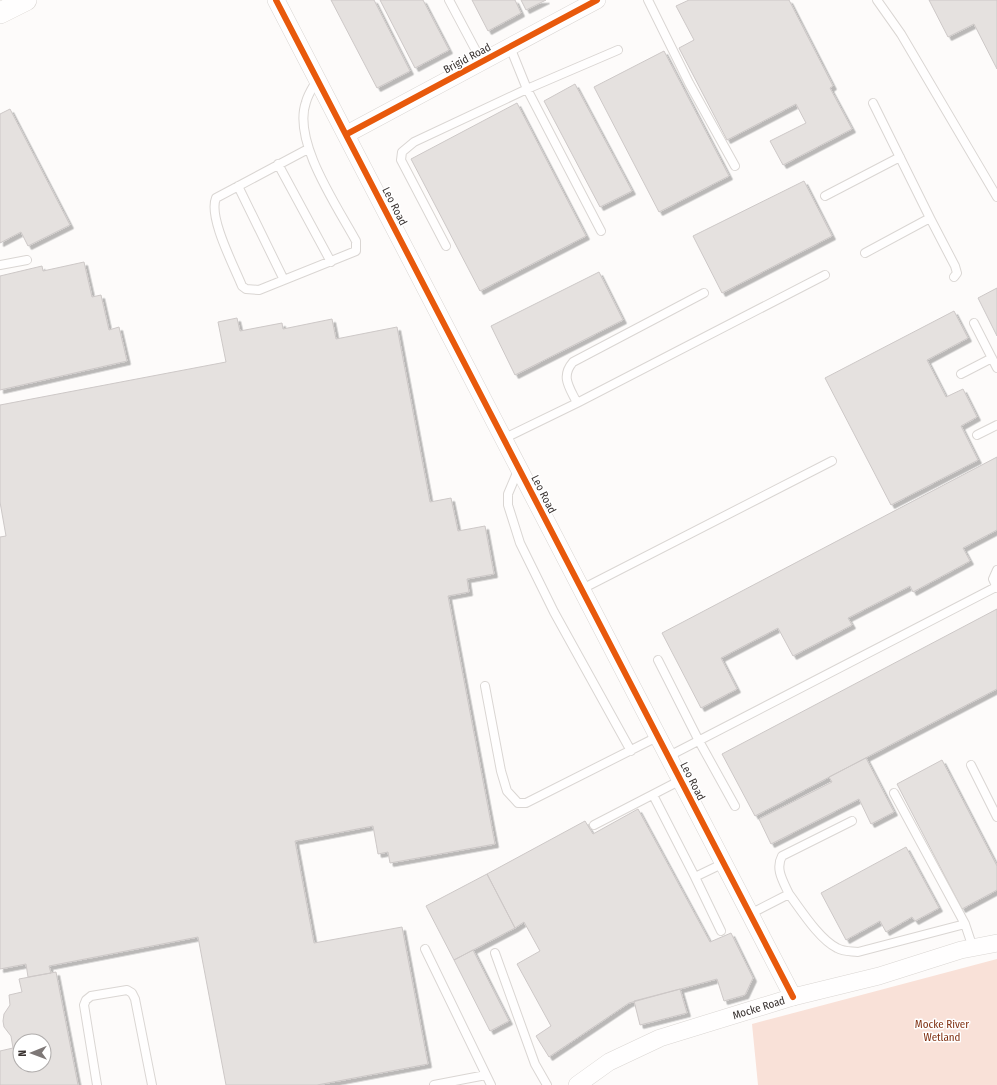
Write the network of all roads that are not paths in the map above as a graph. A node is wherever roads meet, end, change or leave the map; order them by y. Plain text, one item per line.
1 (276, 0) edge
2 (449, 0) edge
3 (597, 0) edge
4 (648, 0) edge
5 (877, 0) edge
6 (510, 47) junction
7 (618, 50) dead end
8 (482, 62) junction
9 (318, 78) junction
10 (527, 89) junction
11 (873, 103) dead end
12 (347, 134) junction
13 (308, 149) junction
14 (900, 157) junction
15 (278, 164) junction
16 (735, 166) dead end
17 (238, 186) junction
18 (825, 196) dead end
19 (997, 197) edge
20 (930, 218) junction
21 (601, 231) dead end
22 (446, 246) dead end
23 (865, 252) dead end
24 (27, 260) dead end
25 (331, 262) junction
26 (0, 265) edge
27 (825, 275) dead end
28 (954, 277) dead end
29 (284, 280) junction
30 (704, 293) dead end
31 (974, 324) dead end
32 (992, 358) junction
33 (997, 368) edge
34 (961, 374) dead end
35 (577, 403) junction
36 (997, 425) edge
37 (977, 435) dead end
38 (503, 439) junction
39 (832, 461) dead end
40 (519, 467) junction
41 (997, 570) edge
42 (996, 588) edge
43 (582, 589) junction
44 (658, 660) dead end
45 (485, 686) dead end
46 (658, 736) junction
47 (699, 741) junction
48 (631, 751) junction
49 (669, 756) junction
50 (971, 765) dead end
51 (681, 780) junction
52 (894, 793) dead end
53 (653, 795) junction
54 (735, 806) dead end
55 (997, 817) edge
56 (852, 821) dead end
57 (594, 825) dead end
58 (724, 863) junction
59 (695, 877) junction
60 (789, 894) junction
61 (750, 914) junction
62 (965, 924) junction
63 (721, 932) dead end
64 (997, 943) edge
65 (973, 948) junction
66 (424, 949) dead end
67 (495, 953) dead end
68 (793, 997) junction
69 (486, 1075) junction
70 (97, 1085) edge
71 (152, 1085) edge
72 (434, 1085) edge
73 (491, 1085) edge
74 (546, 1085) edge
75 (577, 1085) edge

1 - 9 street, Leo Road
2 - 8 lane
3 - 6 street, Brigid Road
4 - 16 lane
5 - 19 lane
6 - 8 street, Brigid Road
6 - 10 lane
7 - 10 lane
8 - 12 street, Brigid Road
9 - 12 street, Leo Road
9 - 13 lane
10 - 21 lane
10 - 22 lane
11 - 14 lane
12 - 38 street, Leo Road
13 - 15 lane
13 - 25 lane
14 - 18 lane
14 - 20 lane
15 - 17 lane
15 - 25 lane
17 - 29 lane
17 - 29 lane
20 - 23 lane
20 - 28 lane
24 - 26 lane
25 - 29 lane
27 - 35 lane
30 - 35 lane
31 - 32 lane
32 - 33 lane
32 - 34 lane
35 - 38 lane
36 - 37 lane
38 - 40 street, Leo Road
39 - 43 lane
40 - 43 street, Leo Road
40 - 48 lane
41 - 42 lane
42 - 47 lane
43 - 46 street, Leo Road
44 - 47 lane
45 - 48 lane
46 - 48 lane
46 - 49 street, Leo Road
47 - 49 lane
47 - 54 lane
49 - 51 street, Leo Road
50 - 55 lane
51 - 53 lane
51 - 58 street, Leo Road
52 - 62 lane
53 - 57 lane
53 - 59 lane
56 - 60 lane
58 - 59 lane
58 - 61 street, Leo Road
59 - 63 lane
60 - 61 lane
60 - 62 lane
61 - 68 street, Leo Road
62 - 65 lane
64 - 65 street, Mocke Road
65 - 68 street, Mocke Road
66 - 69 lane
67 - 74 lane
68 - 75 street, Mocke Road
69 - 72 lane
69 - 73 lane
70 - 71 lane

